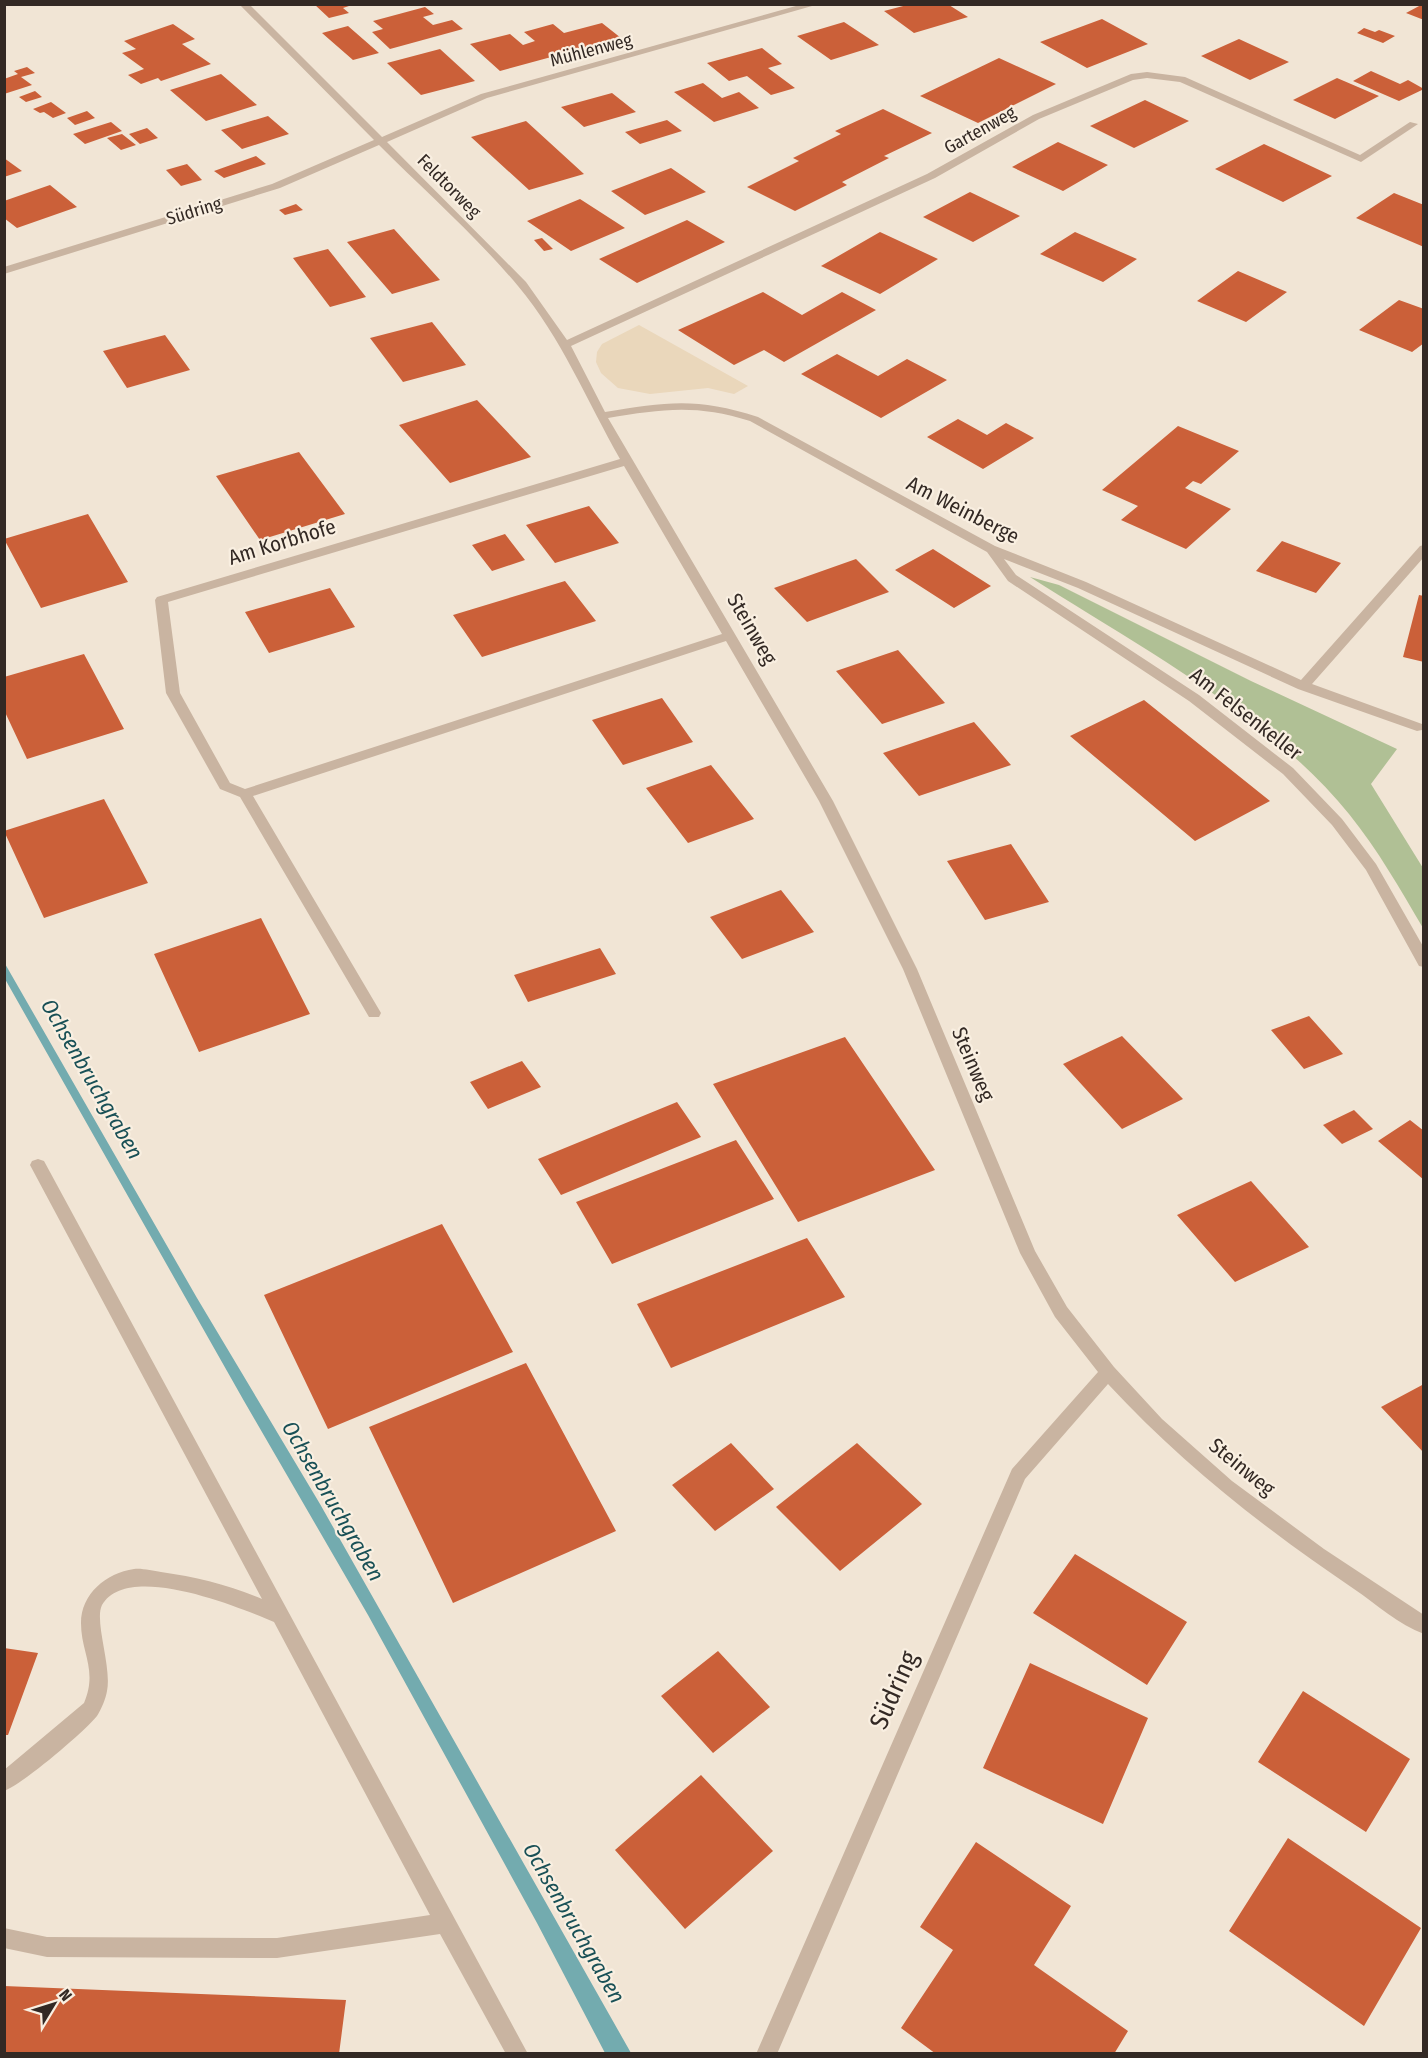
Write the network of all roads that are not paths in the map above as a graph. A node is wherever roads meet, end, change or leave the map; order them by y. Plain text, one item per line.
1 (243, 4) edge
2 (815, 4) edge
3 (1413, 124) dead end
4 (380, 140) junction
5 (4, 271) edge
6 (565, 345) junction
7 (601, 416) junction
8 (627, 460) junction
9 (991, 549) junction
10 (1424, 549) edge
11 (730, 636) junction
12 (1303, 686) junction
13 (1417, 727) dead end
14 (245, 794) junction
15 (1424, 962) edge
16 (374, 1013) dead end
17 (38, 1165) dead end
18 (1108, 1372) junction
19 (280, 1616) junction
20 (1424, 1626) edge
21 (4, 1782) edge
22 (444, 1923) junction
23 (4, 1938) edge
24 (518, 2054) edge
25 (766, 2054) edge

1 - 4 street, Feldtorweg
2 - 4 street, Mühlenweg
3 - 6 street, Gartenweg
4 - 5 street, Südring
4 - 6 street, Feldtorweg
6 - 7 street, Feldtorweg
7 - 8 street, Steinweg
7 - 9 street, Am Weinberge
8 - 11 street, Steinweg
8 - 14 street, Am Korbhofe
9 - 12 street, Am Weinberge
9 - 15 street, Am Felsenkeller
10 - 12 street
11 - 14 street
11 - 18 street, Steinweg
12 - 13 street, Am Weinberge
14 - 16 street, Am Korbhofe
17 - 19 street
18 - 20 street, Steinweg
18 - 25 street, Südring
19 - 21 street
19 - 22 street
22 - 23 street
22 - 24 street

